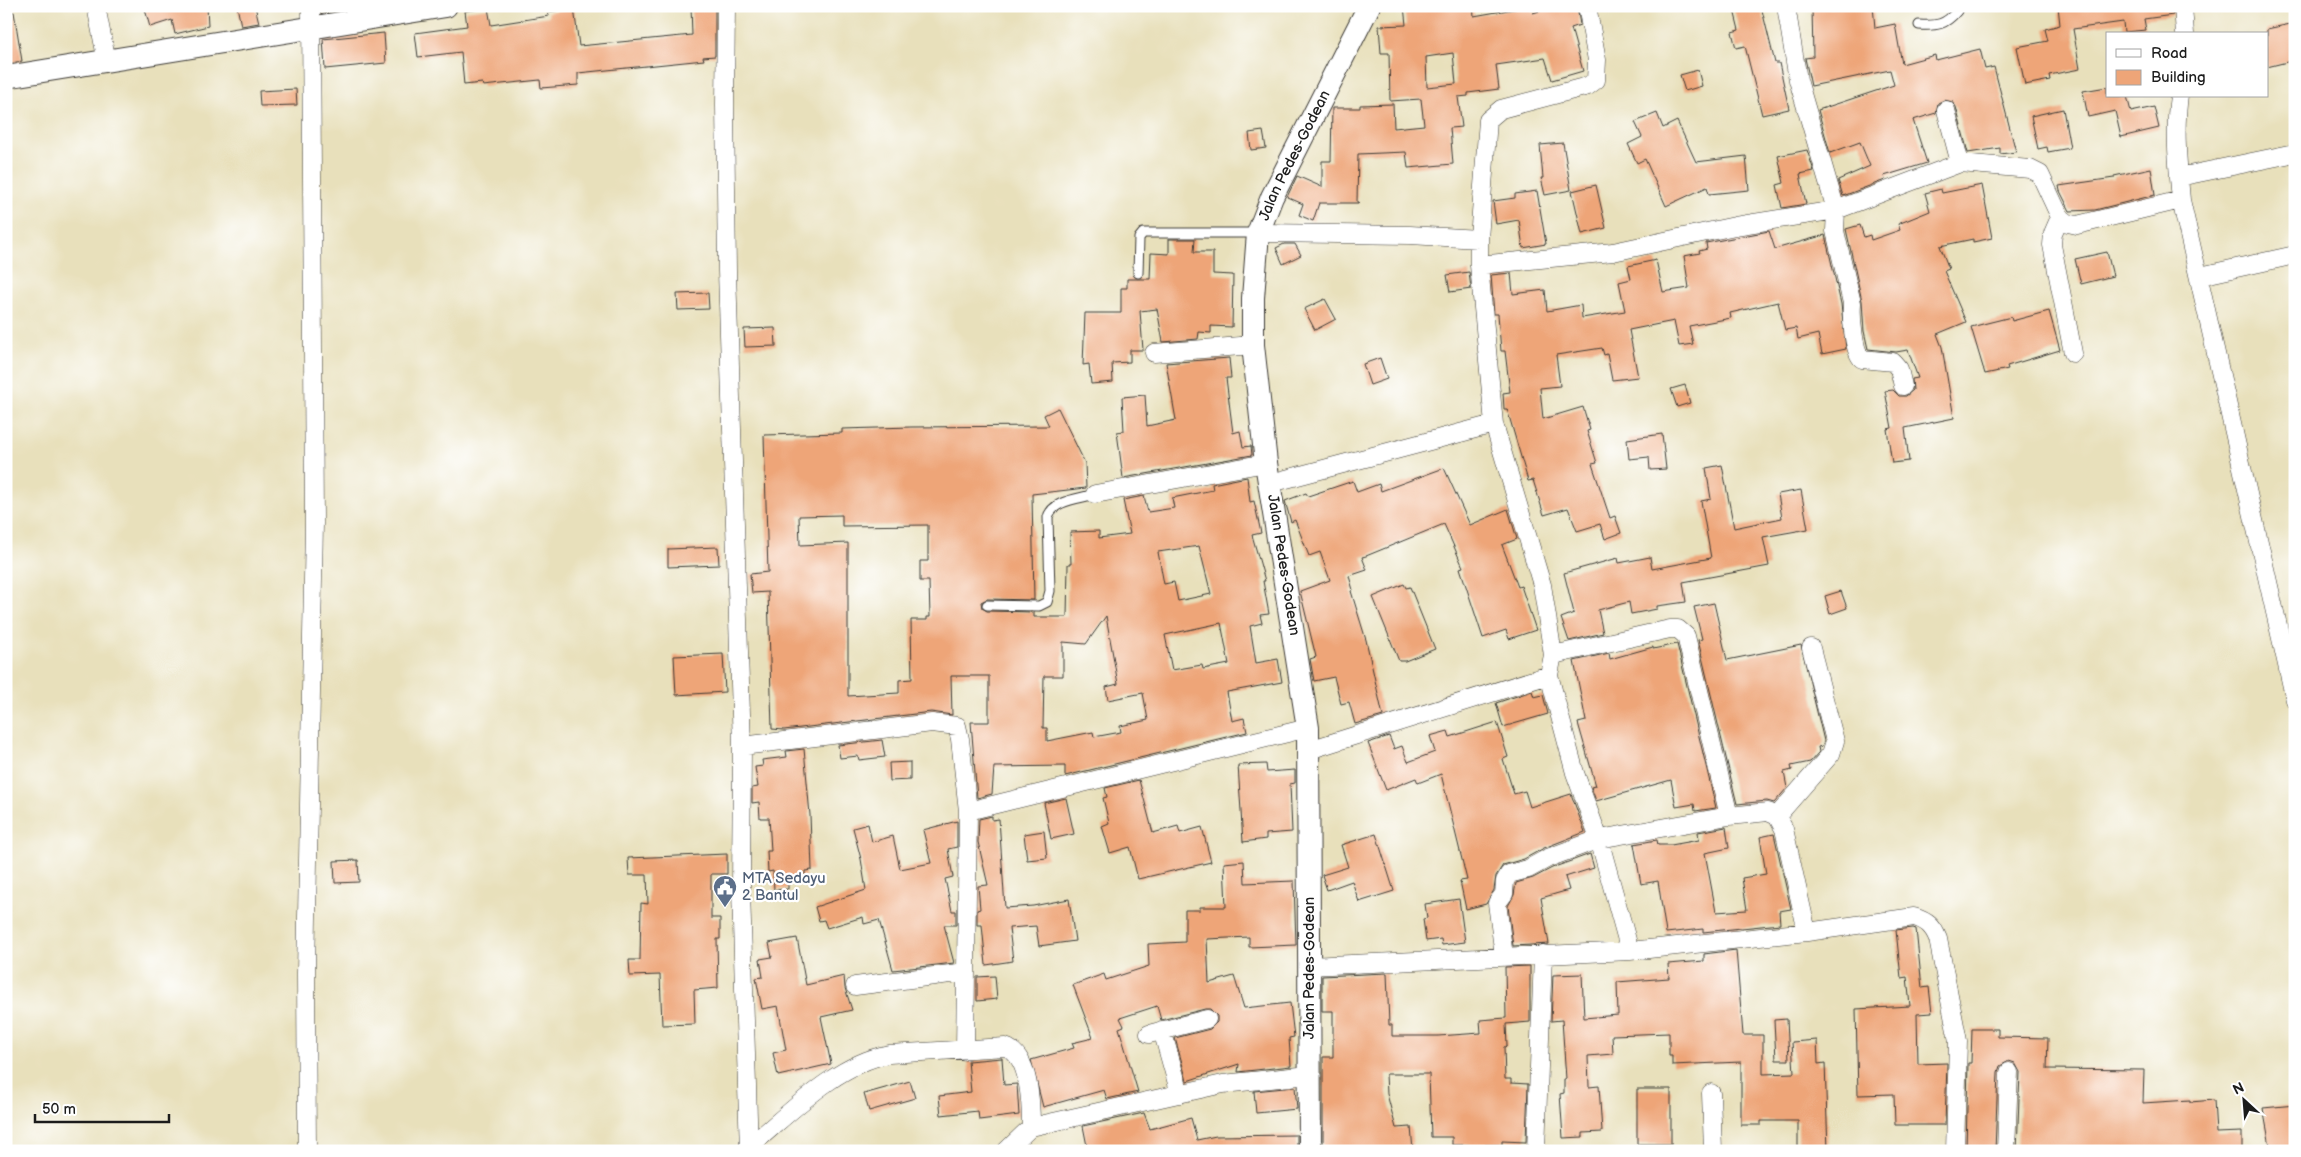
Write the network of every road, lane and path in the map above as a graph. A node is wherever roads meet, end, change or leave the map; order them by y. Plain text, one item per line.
1 (96, 6) edge
2 (310, 6) edge
3 (446, 6) edge
4 (726, 6) edge
5 (1369, 6) edge
6 (1587, 6) edge
7 (1786, 6) edge
8 (1956, 6) edge
9 (2183, 6) edge
10 (407, 9) edge
11 (1919, 25) dead end
12 (312, 29) junction
13 (2185, 32) edge
14 (107, 62) junction
15 (6, 77) edge
16 (2179, 98) edge
17 (1946, 110) dead end
18 (2295, 153) edge
19 (1960, 163) junction
20 (2179, 177) junction
21 (2181, 200) junction
22 (1836, 210) junction
23 (2060, 218) junction
24 (1258, 233) junction
25 (1479, 238) junction
26 (2295, 255) edge
27 (1479, 265) junction
28 (1138, 274) dead end
29 (2200, 276) junction
30 (1253, 346) junction
31 (1154, 353) dead end
32 (2073, 353) dead end
33 (1903, 386) dead end
34 (1494, 424) junction
35 (1268, 473) junction
36 (1103, 492) joint
37 (987, 605) dead end
38 (1811, 648) dead end
39 (1553, 655) junction
40 (1549, 675) junction
41 (2295, 700) edge
42 (1308, 728) junction
43 (742, 746) junction
44 (1310, 750) junction
45 (968, 811) junction
46 (1729, 816) junction
47 (1777, 816) junction
48 (1599, 839) junction
49 (1807, 932) junction
50 (1630, 951) junction
51 (1543, 954) junction
52 (1504, 956) junction
53 (1309, 966) junction
54 (966, 972) junction
55 (855, 986) dead end
56 (1207, 1019) dead end
57 (965, 1051) junction
58 (2009, 1072) dead end
59 (1309, 1075) junction
60 (1711, 1093) dead end
61 (1180, 1094) junction
62 (1031, 1127) junction
63 (749, 1146) edge
64 (307, 1151) edge
65 (1006, 1151) edge
66 (1310, 1151) edge
67 (1536, 1151) edge
68 (1713, 1151) edge
69 (1956, 1151) edge
70 (2006, 1151) edge

1 - 14 street
2 - 12 street
3 - 10 street
4 - 43 street
5 - 24 street, Jalan Pedes-Godean
6 - 25 street
7 - 22 street
8 - 11 lane
9 - 13 street
10 - 12 street
12 - 14 street
12 - 64 street
14 - 15 street
16 - 20 street
17 - 19 street
18 - 20 street
19 - 22 street
19 - 23 street
20 - 21 street
21 - 23 street
21 - 29 street
22 - 27 street
22 - 33 street
23 - 32 street
24 - 25 street
24 - 28 lane
24 - 30 street, Jalan Pedes-Godean
25 - 27 street
26 - 29 street
27 - 34 street
29 - 41 street
30 - 31 street
30 - 35 street, Jalan Pedes-Godean
34 - 35 street
34 - 39 street
35 - 36 street
35 - 42 street, Jalan Pedes-Godean
36 - 37 lane
38 - 47 street
39 - 40 street
39 - 46 street
40 - 44 street
40 - 48 street
42 - 44 street, Jalan Pedes-Godean
42 - 45 street
43 - 45 street
43 - 63 street
44 - 53 street, Jalan Pedes-Godean
45 - 54 street
46 - 47 street
46 - 48 street
47 - 49 street
48 - 50 street
48 - 52 street
49 - 50 street
49 - 69 street
50 - 51 street
51 - 52 street
51 - 67 street
52 - 53 street
53 - 59 street, Jalan Pedes-Godean
54 - 55 street
54 - 57 street
56 - 61 street
57 - 62 street
57 - 63 street
58 - 70 street
59 - 61 street
59 - 66 street, Jalan Pedes-Godean
60 - 68 street
61 - 62 street
62 - 65 street

